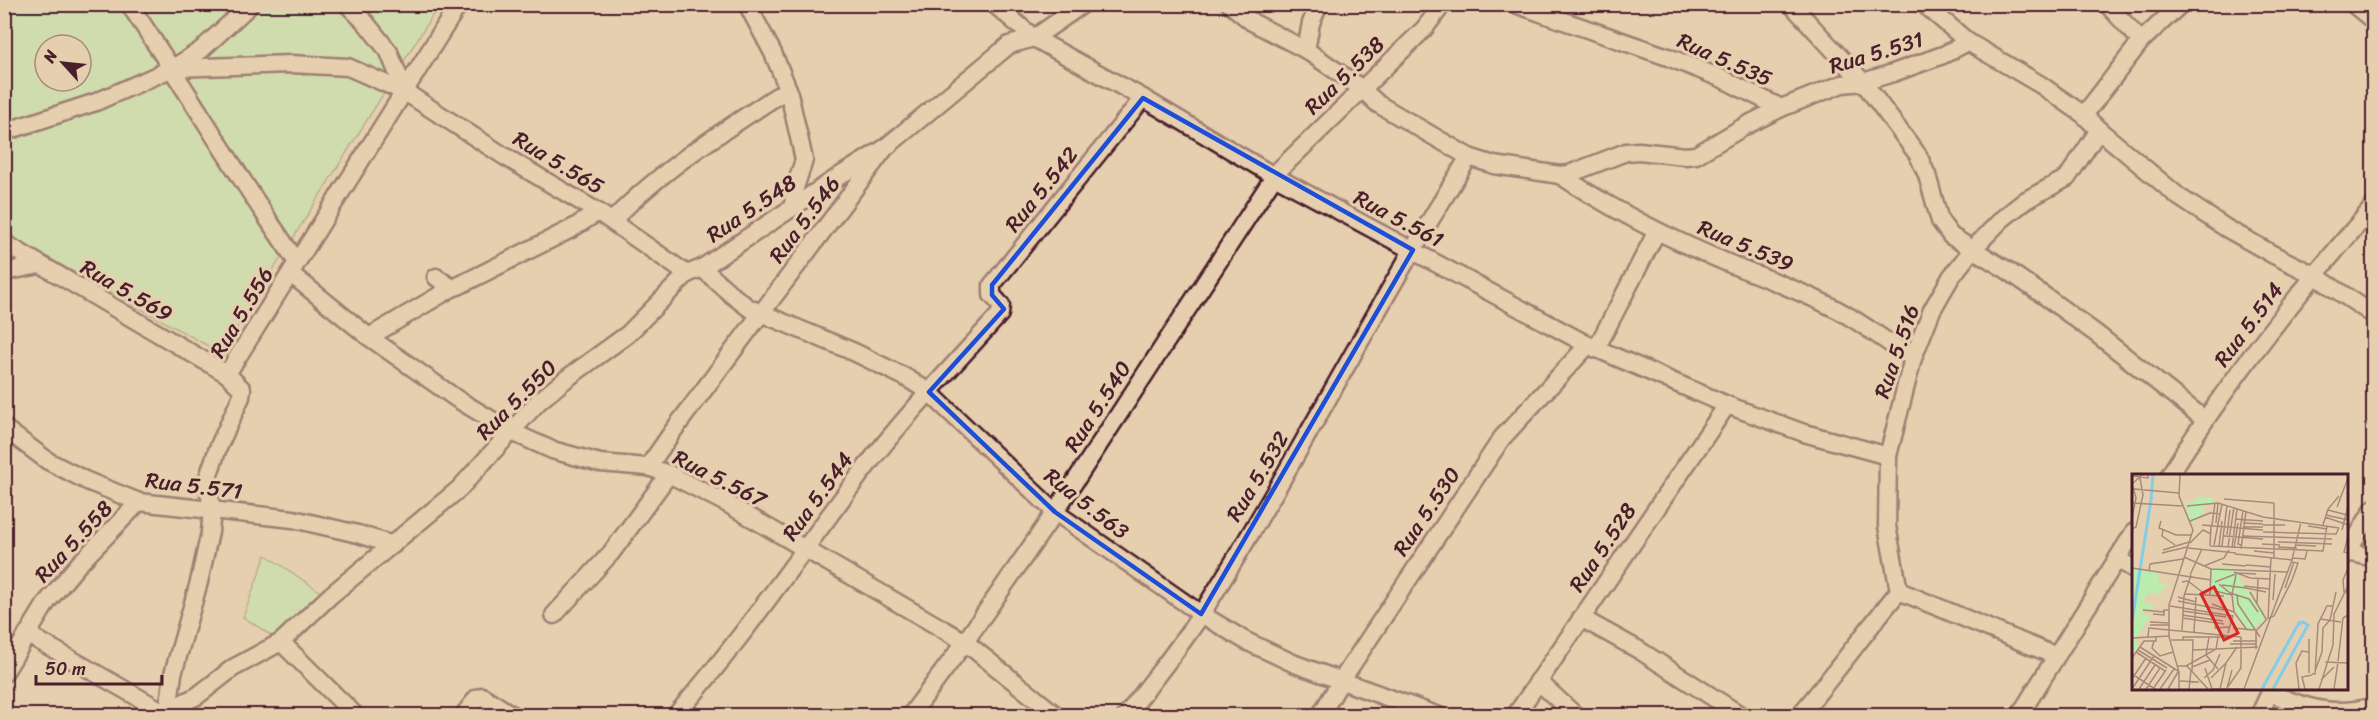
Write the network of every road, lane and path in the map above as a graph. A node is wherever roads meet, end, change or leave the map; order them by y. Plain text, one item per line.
1 (129, 4) edge
2 (251, 4) edge
3 (347, 4) edge
4 (459, 4) edge
5 (747, 4) edge
6 (994, 4) edge
7 (1083, 4) edge
8 (1230, 4) edge
9 (1319, 4) edge
10 (1443, 4) edge
11 (1515, 4) edge
12 (1791, 4) edge
13 (1924, 4) edge
14 (2107, 4) edge
15 (2181, 4) edge
16 (2353, 4) edge
17 (2373, 21) edge
18 (1035, 38) junction
19 (2141, 41) junction
20 (1968, 42) junction
21 (1306, 50) junction
22 (173, 68) junction
23 (1863, 82) junction
24 (1361, 88) junction
25 (788, 89) junction
26 (405, 92) junction
27 (1143, 98) junction
28 (1781, 108) junction
29 (2084, 115) junction
30 (2099, 130) junction
31 (4, 132) edge
32 (885, 148) junction
33 (1469, 157) junction
34 (1560, 175) junction
35 (1274, 176) junction
36 (2373, 206) edge
37 (793, 207) junction
38 (605, 217) junction
39 (1657, 231) junction
40 (4, 243) edge
41 (1413, 250) junction
42 (1972, 250) junction
43 (40, 265) junction
44 (294, 268) junction
45 (695, 271) junction
46 (4, 272) edge
47 (2314, 275) junction
48 (436, 278) dead end
49 (452, 288) junction
50 (1002, 310) joint
51 (762, 314) junction
52 (2373, 315) edge
53 (369, 337) junction
54 (1592, 347) junction
55 (1913, 358) junction
56 (227, 374) junction
57 (929, 392) junction
58 (1727, 405) junction
59 (2204, 419) junction
60 (6, 432) edge
61 (512, 432) junction
62 (1888, 456) junction
63 (648, 467) junction
64 (669, 474) junction
65 (2170, 474) edge
66 (139, 502) junction
67 (2373, 508) edge
68 (212, 509) junction
69 (1055, 512) junction
70 (2132, 534) edge
71 (393, 545) junction
72 (805, 551) junction
73 (2348, 552) edge
74 (2348, 554) edge
75 (2373, 558) edge
76 (2116, 559) junction
77 (2132, 568) edge
78 (1899, 591) junction
79 (1201, 614) junction
80 (554, 615) dead end
81 (1581, 618) junction
82 (27, 634) junction
83 (281, 642) junction
84 (965, 642) junction
85 (2056, 656) junction
86 (4, 673) edge
87 (1341, 681) junction
88 (1538, 681) junction
89 (2272, 691) edge
90 (2373, 706) edge
91 (169, 713) edge
92 (356, 716) edge
93 (463, 716) edge
94 (514, 716) edge
95 (675, 716) edge
96 (910, 716) edge
97 (1057, 716) edge
98 (1126, 716) edge
99 (1320, 716) edge
100 (1439, 716) edge
101 (1515, 716) edge
102 (1576, 716) edge
103 (1742, 716) edge
104 (1799, 716) edge
105 (2019, 716) edge
106 (2259, 716) edge

1 - 22 street, Rua 5.567
2 - 22 street
3 - 26 street
4 - 26 street, Rua 5.556
5 - 25 street
6 - 18 street, Rua 5.561
7 - 18 street, Rua 5.546
8 - 21 street, Rua 5.531
9 - 21 street
10 - 24 street, Rua 5.538
11 - 28 street, Rua 5.535
12 - 23 street
13 - 20 street
14 - 19 street
15 - 19 street
16 - 17 street
18 - 27 street, Rua 5.561
18 - 32 street, Rua 5.546
19 - 29 street
20 - 23 street, Rua 5.531
20 - 29 street
21 - 24 street, Rua 5.531
22 - 26 street, Rua 5.565
22 - 31 street
22 - 44 street, Rua 5.567
23 - 28 street, Rua 5.531
23 - 42 street
24 - 33 street, Rua 5.531
24 - 35 street, Rua 5.538
25 - 37 street
25 - 38 street
26 - 38 street, Rua 5.565
26 - 44 street, Rua 5.556
27 - 35 street, Rua 5.561
27 - 50 street, Rua 5.542
28 - 34 street, Rua 5.531
29 - 30 street
30 - 42 street, Rua 5.516
30 - 47 street
32 - 37 street, Rua 5.548
32 - 51 street, Rua 5.546
33 - 34 street, Rua 5.531
33 - 41 street
34 - 39 street, Rua 5.539
35 - 41 street, Rua 5.561
35 - 69 street, Rua 5.540
36 - 47 street, Rua 5.514
37 - 45 street, Rua 5.548
38 - 45 street, Rua 5.565
38 - 49 street
39 - 54 street, Rua 5.530
39 - 55 street, Rua 5.539
40 - 43 street, Rua 5.569
41 - 54 street, Rua 5.561
41 - 79 street, Rua 5.532
42 - 55 street, Rua 5.516
42 - 59 street
43 - 46 street
43 - 56 street, Rua 5.569
44 - 53 street, Rua 5.567
44 - 56 street, Rua 5.556
45 - 51 street, Rua 5.563
45 - 61 street, Rua 5.550
47 - 52 street
47 - 59 street, Rua 5.514
48 - 49 street
49 - 53 street
50 - 57 street, Rua 5.544
51 - 57 street, Rua 5.563
51 - 63 street, Rua 5.546
53 - 61 street, Rua 5.567
54 - 58 street, Rua 5.561
54 - 87 street, Rua 5.530
55 - 62 street, Rua 5.516
56 - 68 street, Rua 5.556
57 - 69 street, Rua 5.563
57 - 72 street, Rua 5.544
58 - 62 street, Rua 5.561
58 - 81 street, Rua 5.528
59 - 65 street, Rua 5.514
60 - 66 street, Rua 5.571
61 - 63 street, Rua 5.567
61 - 71 street, Rua 5.550
62 - 78 street, Rua 5.516
63 - 64 street, Rua 5.567
64 - 72 street, Rua 5.567
64 - 80 street
66 - 68 street, Rua 5.571
66 - 82 street, Rua 5.558
67 - 73 street
68 - 71 street, Rua 5.571
68 - 91 street, Rua 5.556
69 - 79 street, Rua 5.563
69 - 84 street, Rua 5.540
70 - 76 street
71 - 83 street, Rua 5.550
72 - 84 street, Rua 5.567
72 - 95 street, Rua 5.544
74 - 75 street
76 - 77 street
76 - 85 street
78 - 85 street
78 - 104 street
79 - 87 street, Rua 5.563
79 - 98 street, Rua 5.532
81 - 88 street, Rua 5.528
81 - 103 street
82 - 86 street, Rua 5.558
82 - 91 street
83 - 91 street, Rua 5.550
83 - 92 street
84 - 96 street, Rua 5.540
84 - 97 street, Rua 5.567
85 - 105 street
87 - 99 street, Rua 5.530
87 - 100 street, Rua 5.563
88 - 101 street, Rua 5.528
88 - 102 street
89 - 90 street
89 - 106 street
93 - 94 street

